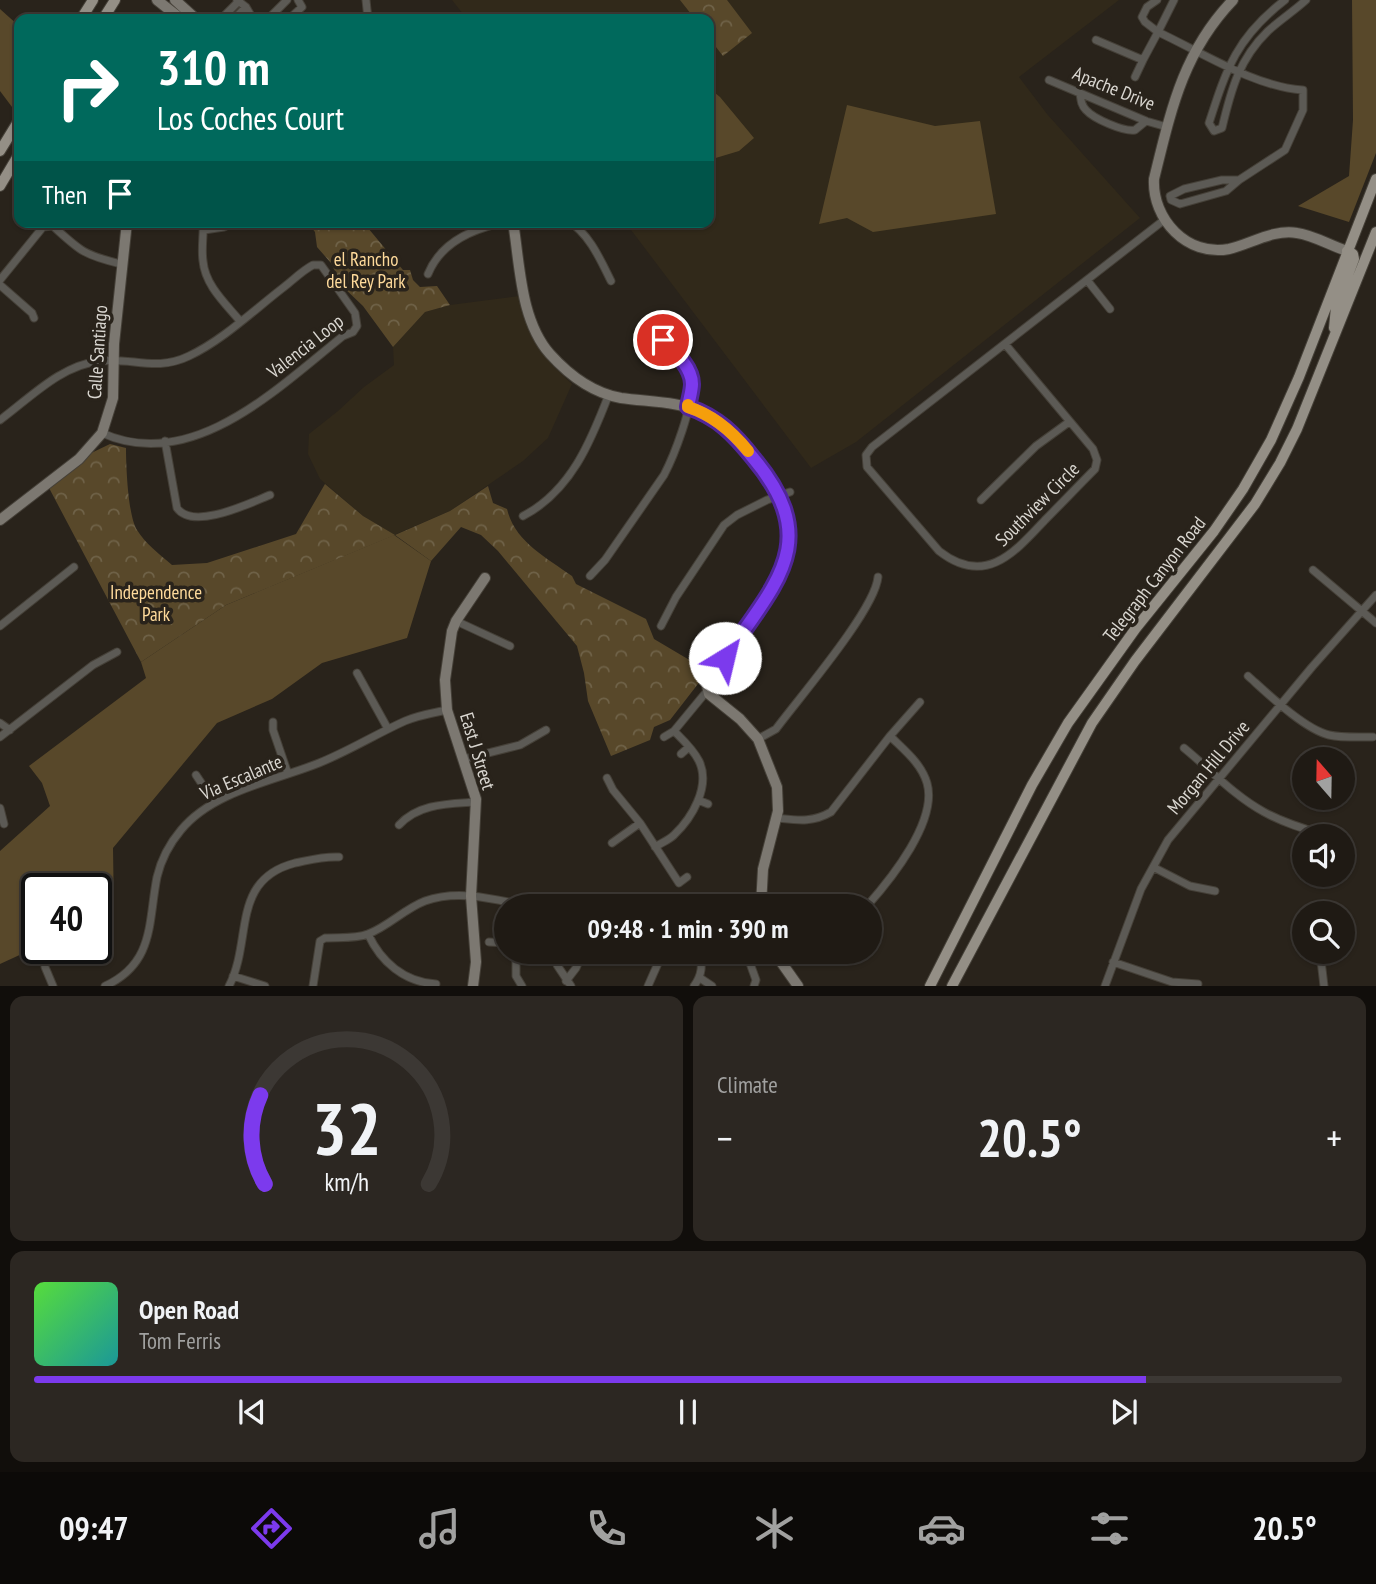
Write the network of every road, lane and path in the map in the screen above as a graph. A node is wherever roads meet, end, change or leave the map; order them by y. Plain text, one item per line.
1 (157, 0) edge
2 (174, 0) edge
3 (287, 0) edge
4 (1157, 0) edge
5 (1174, 0) edge
6 (1233, 0) edge
7 (1285, 0) edge
8 (1307, 0) edge
9 (238, 1) edge
10 (246, 7) junction
11 (175, 14) edge
12 (190, 14) edge
13 (226, 14) edge
14 (238, 14) edge
15 (250, 14) edge
16 (273, 14) edge
17 (1158, 32) junction
18 (1096, 40) dead end
19 (1195, 50) junction
20 (1143, 60) junction
21 (1229, 66) junction
22 (1238, 70) junction
23 (1135, 76) dead end
24 (1049, 80) dead end
25 (1080, 93) junction
26 (1146, 121) junction
27 (1167, 127) junction
28 (14, 128) edge
29 (0, 151) edge
30 (14, 163) edge
31 (1376, 179) edge
32 (1239, 180) junction
33 (0, 186) edge
34 (1164, 220) junction
35 (43, 228) edge
36 (55, 228) edge
37 (126, 228) edge
38 (203, 228) edge
39 (478, 228) edge
40 (514, 228) edge
41 (578, 228) edge
42 (1376, 232) edge
43 (1347, 251) junction
44 (121, 264) junction
45 (428, 274) dead end
46 (1087, 279) junction
47 (611, 281) dead end
48 (0, 282) edge
49 (1110, 309) dead end
50 (34, 318) dead end
51 (240, 321) junction
52 (652, 334) dead end
53 (1334, 338) junction
54 (1005, 344) junction
55 (114, 360) junction
56 (609, 394) junction
57 (688, 407) junction
58 (0, 421) edge
59 (1069, 422) junction
60 (102, 433) junction
61 (165, 442) junction
62 (785, 494) junction
63 (270, 495) dead end
64 (981, 500) dead end
65 (523, 516) dead end
66 (0, 520) edge
67 (74, 567) dead end
68 (1313, 570) dead end
69 (590, 576) dead end
70 (878, 577) dead end
71 (485, 578) dead end
72 (1376, 595) edge
73 (1361, 611) junction
74 (456, 621) junction
75 (1376, 623) edge
76 (0, 626) edge
77 (661, 626) dead end
78 (510, 646) dead end
79 (117, 652) dead end
80 (357, 673) dead end
81 (1248, 676) dead end
82 (707, 691) junction
83 (920, 702) dead end
84 (1281, 704) junction
85 (447, 710) junction
86 (273, 722) dead end
87 (0, 723) edge
88 (388, 729) junction
89 (10, 730) junction
90 (546, 730) dead end
91 (674, 731) junction
92 (890, 736) junction
93 (0, 737) edge
94 (664, 737) dead end
95 (1373, 737) dead end
96 (758, 739) junction
97 (689, 747) junction
98 (1184, 748) dead end
99 (681, 754) dead end
100 (464, 759) junction
101 (288, 774) junction
102 (196, 775) dead end
103 (607, 778) dead end
104 (1219, 779) junction
105 (698, 800) junction
106 (214, 802) junction
107 (476, 802) junction
108 (708, 804) dead end
109 (0, 808) edge
110 (776, 818) junction
111 (640, 823) junction
112 (4, 824) dead end
113 (399, 825) dead end
114 (1292, 826) edge
115 (612, 843) dead end
116 (655, 847) junction
117 (339, 857) dead end
118 (1153, 867) junction
119 (687, 877) dead end
120 (1215, 891) dead end
121 (762, 894) edge
122 (877, 894) edge
123 (471, 896) junction
124 (494, 898) edge
125 (368, 934) junction
126 (489, 942) dead end
127 (494, 942) edge
128 (1113, 962) junction
129 (516, 964) edge
130 (557, 964) edge
131 (578, 964) edge
132 (658, 964) edge
133 (701, 964) edge
134 (750, 964) edge
135 (783, 964) edge
136 (1321, 964) edge
137 (45, 967) dead end
138 (233, 976) junction
139 (700, 978) junction
140 (568, 983) edge
141 (436, 984) edge
142 (1198, 984) edge
143 (53, 985) edge
144 (105, 985) edge
145 (229, 985) edge
146 (265, 985) edge
147 (313, 985) edge
148 (472, 985) edge
149 (522, 985) edge
150 (648, 985) edge
151 (694, 985) edge
152 (712, 985) edge
153 (754, 985) edge
154 (798, 985) edge
155 (930, 985) edge
156 (952, 985) edge
157 (1105, 985) edge
158 (1324, 985) edge

1 - 11 street
2 - 12 street
3 - 16 street
4 - 17 street
5 - 17 street, Apache Drive
6 - 19 street, Apache Drive
7 - 21 street
8 - 22 street
9 - 10 street
9 - 13 street
10 - 14 street
10 - 15 street
17 - 19 street
17 - 20 street, Apache Drive
18 - 20 street, Apache Drive
19 - 21 street
19 - 27 street, Apache Drive
20 - 23 street
21 - 22 street
21 - 22 street
22 - 32 street
24 - 25 street, Apache Drive
25 - 26 street, Apache Drive
25 - 26 street
26 - 27 street, Apache Drive
27 - 34 street, Apache Drive
28 - 29 main road
30 - 33 main road
31 - 43 main road, Telegraph Canyon Road
32 - 32 street
34 - 43 street
34 - 46 street
35 - 48 street
36 - 44 street
37 - 44 street, Calle Santiago
38 - 51 street
39 - 45 street
40 - 56 street
41 - 47 street
42 - 53 main road, Telegraph Canyon Road
43 - 53 main road
43 - 155 main road, Telegraph Canyon Road
44 - 55 street, Calle Santiago
46 - 49 street
46 - 54 street
48 - 50 street
51 - 55 street, Valencia Loop
51 - 61 street, Valencia Loop
52 - 57 street
53 - 156 main road, Telegraph Canyon Road
54 - 59 street, Southview Circle
54 - 59 street, Southview Circle
55 - 58 street, Valencia Loop
55 - 60 street, Calle Santiago
56 - 57 street
56 - 65 street
57 - 62 street
57 - 69 street
59 - 64 street
60 - 61 street, Valencia Loop
60 - 66 street, Calle Santiago
61 - 63 street
62 - 77 street
62 - 82 street
67 - 76 street
68 - 73 street
70 - 96 street
71 - 74 street, East J Street
72 - 73 street, Morgan Hill Drive
73 - 75 street
73 - 84 street, Morgan Hill Drive
74 - 78 street
74 - 85 street, East J Street
79 - 89 street
80 - 88 street
81 - 84 street
82 - 91 street
82 - 96 street
83 - 92 street
84 - 95 street
84 - 104 street, Morgan Hill Drive
85 - 88 street, Via Escalante
85 - 100 street, East J Street
86 - 101 street
87 - 89 street
88 - 101 street, Via Escalante
89 - 93 street
90 - 100 street
91 - 94 street
91 - 97 street
92 - 110 street
92 - 122 street
96 - 110 street
97 - 99 street
97 - 105 street
98 - 104 street
100 - 107 street, East J Street
101 - 106 street, Via Escalante
102 - 106 street
103 - 111 street
104 - 114 street
104 - 118 street, Morgan Hill Drive
105 - 108 street
105 - 116 street
106 - 144 street, Via Escalante
107 - 113 street
107 - 123 street, East J Street
109 - 112 street
110 - 121 street
111 - 115 street
111 - 116 street
116 - 119 street
117 - 138 street
118 - 120 street
118 - 128 street, Morgan Hill Drive
123 - 124 street
123 - 125 street
123 - 148 street, East J Street
125 - 141 street
125 - 147 street
126 - 127 street
128 - 142 street
128 - 157 street, Morgan Hill Drive
129 - 149 street
130 - 140 street
131 - 140 street
132 - 150 street
133 - 139 street
134 - 153 street
135 - 154 street
136 - 158 street
137 - 143 street
138 - 145 street
138 - 146 street
139 - 151 street
139 - 152 street

